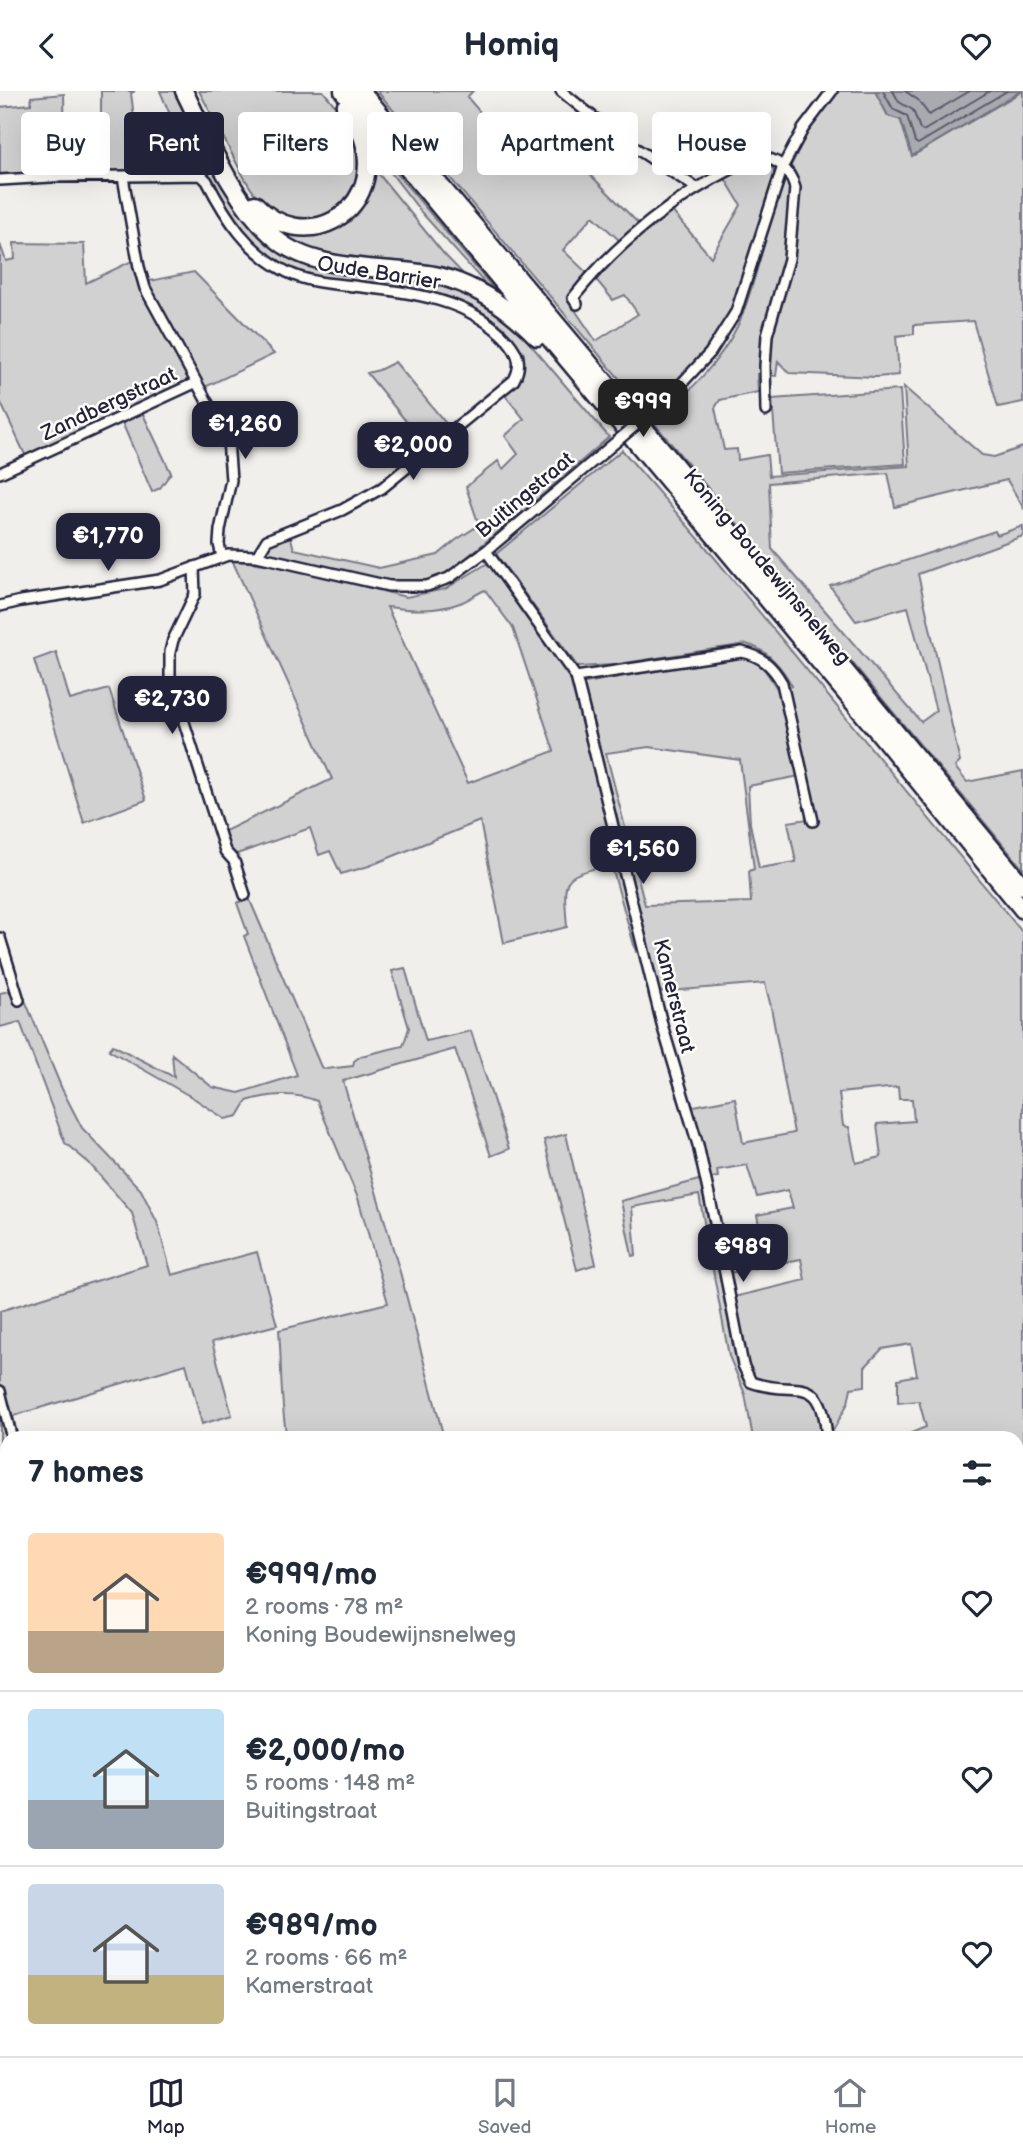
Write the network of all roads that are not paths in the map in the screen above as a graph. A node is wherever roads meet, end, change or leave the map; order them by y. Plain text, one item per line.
1 (184, 91) edge
2 (191, 91) edge
3 (333, 91) edge
4 (343, 91) edge
5 (361, 91) edge
6 (561, 91) edge
7 (832, 91) edge
8 (783, 166) junction
9 (123, 177) junction
10 (0, 180) edge
11 (695, 187) junction
12 (577, 304) dead end
13 (571, 364) junction
14 (195, 383) junction
15 (766, 411) dead end
16 (0, 473) edge
17 (486, 551) junction
18 (257, 556) junction
19 (222, 557) junction
20 (194, 568) junction
21 (0, 606) edge
22 (576, 677) junction
23 (813, 821) dead end
24 (1023, 885) edge
25 (245, 895) dead end
26 (1023, 910) edge
27 (0, 938) edge
28 (19, 1000) dead end
29 (0, 1391) edge
30 (10, 1431) edge
31 (827, 1431) edge

1 - 13 highway
2 - 3 highway
4 - 13 highway, Koning Boudewijnsnelweg
5 - 24 highway, Koning Boudewijnsnelweg
6 - 11 street
7 - 8 street, Buitingstraat
8 - 11 street
8 - 15 street
8 - 17 street, Buitingstraat, bridge
9 - 10 street, Oude Barrier
9 - 14 street
9 - 18 street, Oude Barrier
11 - 12 street
13 - 26 highway, Koning Boudewijnsnelweg
14 - 16 street, Zandbergstraat
14 - 19 street
17 - 18 street, Buitingstraat
17 - 22 street, Kamerstraat
18 - 19 street, Buitingstraat
19 - 20 street, Buitingstraat
20 - 21 street, Buitingstraat
20 - 25 street
22 - 23 street
22 - 31 street, Kamerstraat
27 - 28 street
29 - 30 street

